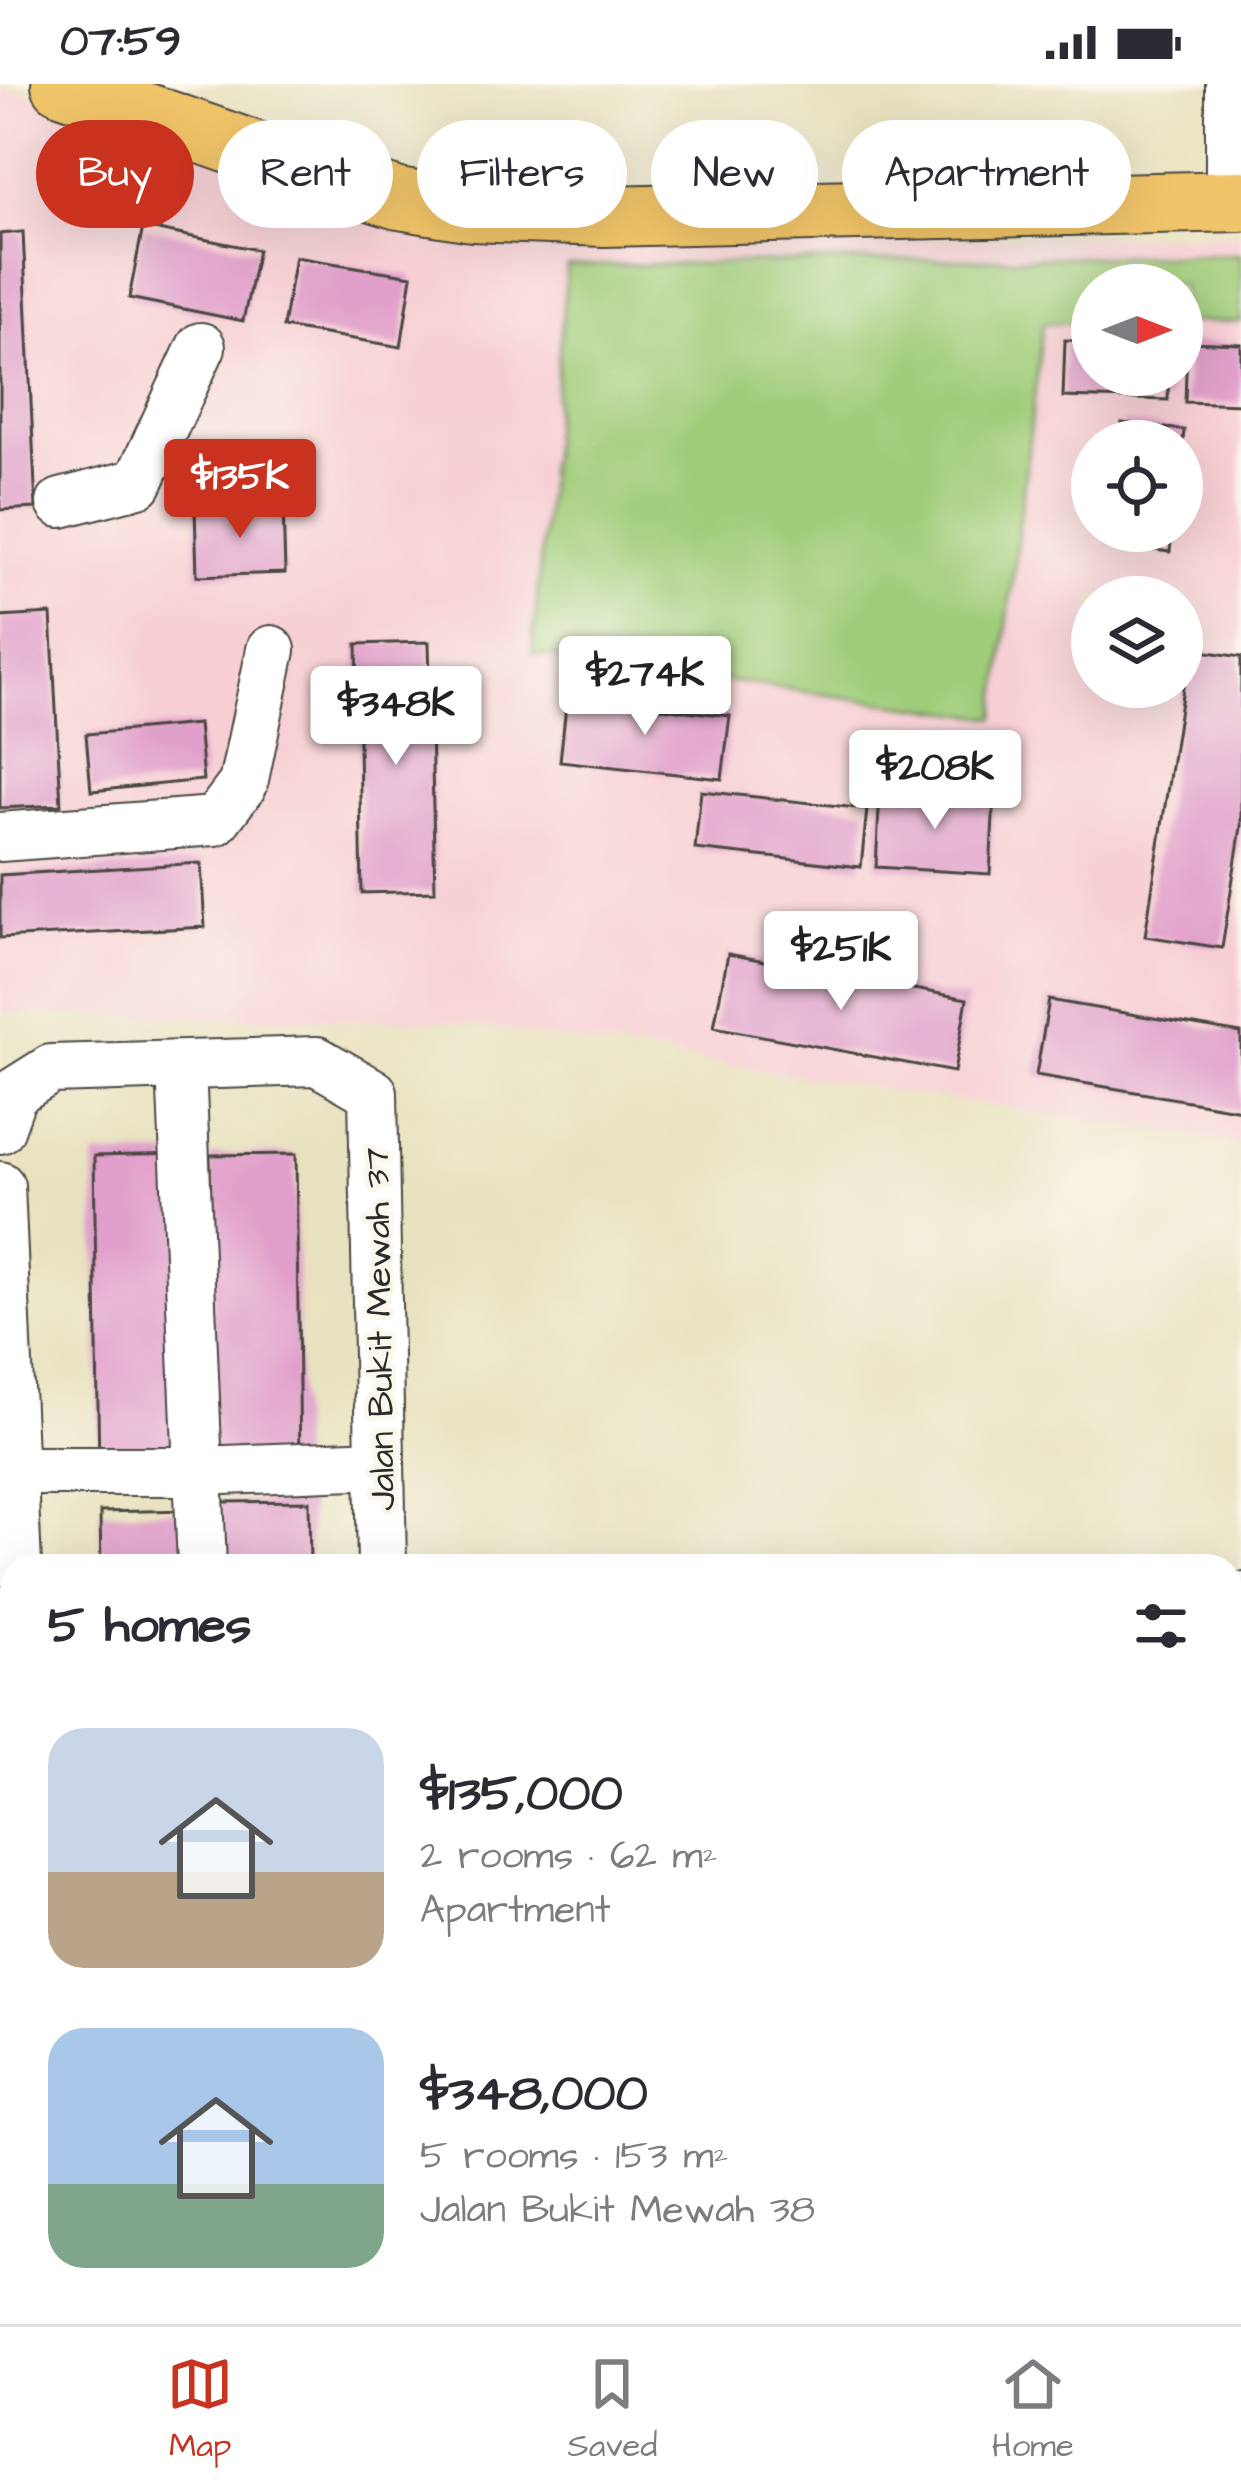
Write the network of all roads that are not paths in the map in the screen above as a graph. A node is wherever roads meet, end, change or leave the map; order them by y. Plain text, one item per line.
1 (62, 84) edge
2 (1230, 84) edge
3 (149, 94) edge
4 (1237, 183) edge
5 (202, 347) dead end
6 (61, 503) dead end
7 (271, 650) dead end
8 (0, 837) edge
9 (181, 1066) junction
10 (0, 1129) edge
11 (0, 1186) edge
12 (380, 1464) junction
13 (13, 1471) junction
14 (199, 1471) junction
15 (16, 1554) edge
16 (202, 1554) edge
17 (382, 1554) edge

1 - 3 main road
2 - 4 street
3 - 4 main road
5 - 6 street
7 - 8 street
9 - 10 street
9 - 12 street, Jalan Bukit Mewah 37
9 - 14 street
11 - 13 street
12 - 14 street
12 - 17 street, Jalan Bukit Mewah 37
13 - 14 street
13 - 15 street
14 - 16 street

